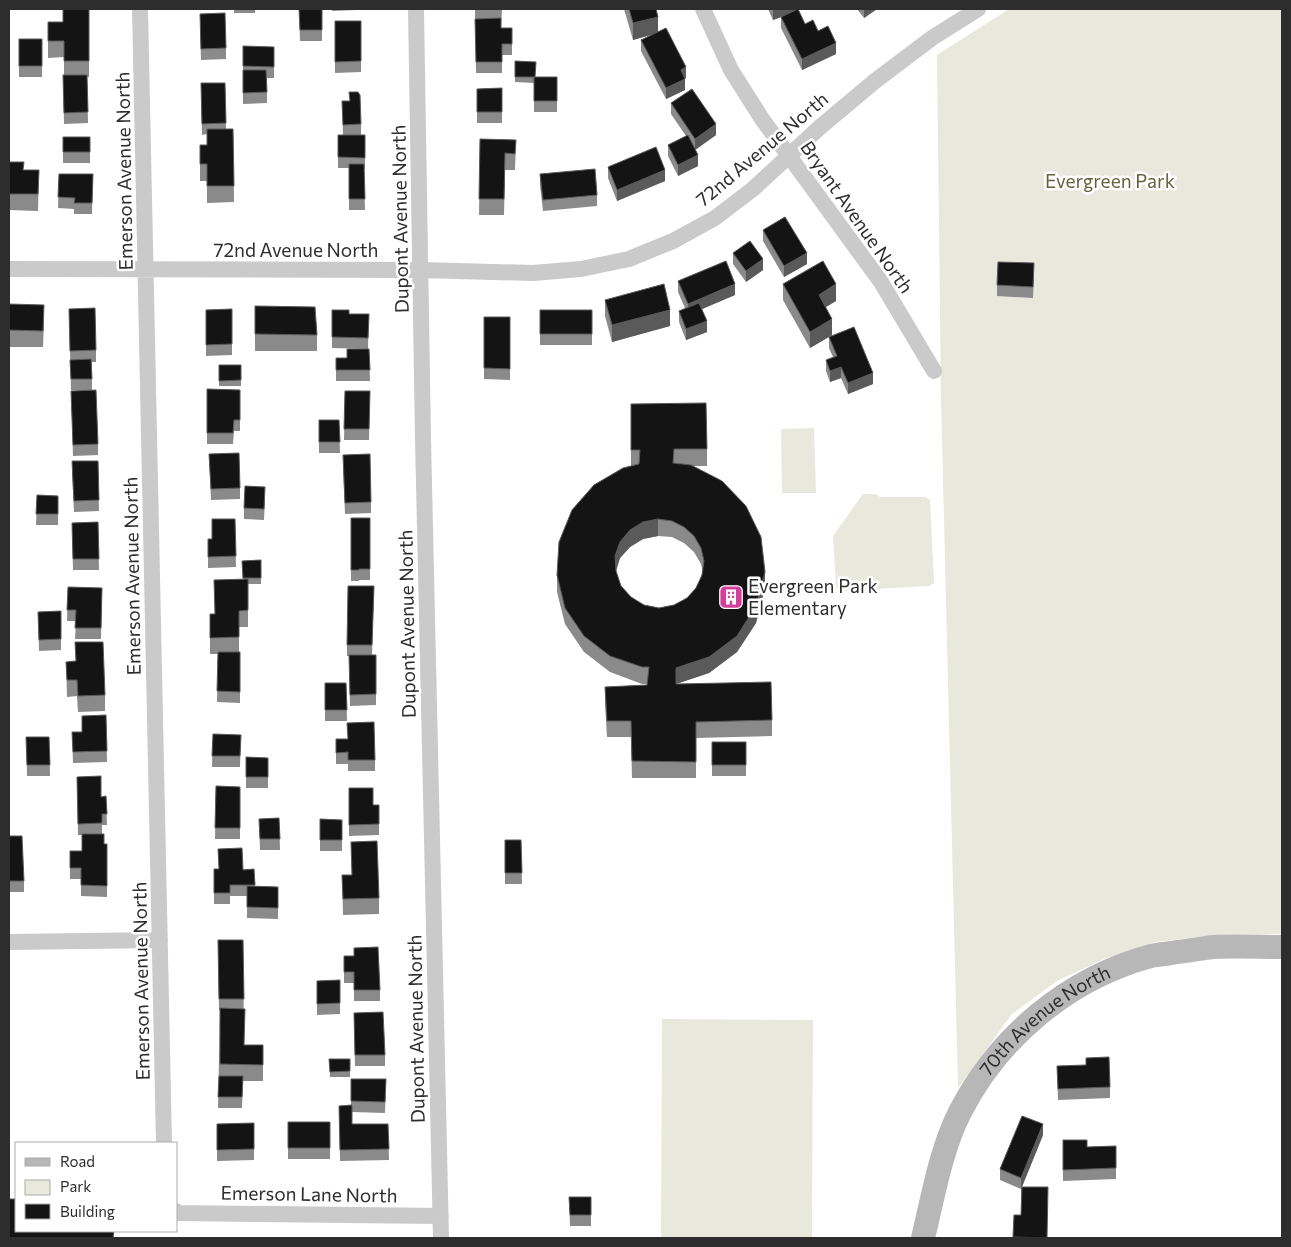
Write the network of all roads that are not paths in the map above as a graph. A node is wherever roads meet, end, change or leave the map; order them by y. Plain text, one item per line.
1 (140, 9) edge
2 (416, 9) edge
3 (703, 9) edge
4 (978, 9) edge
5 (790, 155) junction
6 (9, 269) edge
7 (146, 270) junction
8 (421, 270) junction
9 (934, 371) dead end
10 (160, 940) junction
11 (9, 942) edge
12 (1282, 947) edge
13 (164, 1142) edge
14 (178, 1212) edge
15 (441, 1216) junction
16 (441, 1238) edge
17 (923, 1238) edge

1 - 7 street, Emerson Avenue North
2 - 8 street, Dupont Avenue North
3 - 5 street, Bryant Avenue North
4 - 5 street, 72nd Avenue North
5 - 8 street, 72nd Avenue North
5 - 9 street, Bryant Avenue North
6 - 7 street, 72nd Avenue North
7 - 8 street, 72nd Avenue North
7 - 10 street, Emerson Avenue North
8 - 15 street, Dupont Avenue North
10 - 11 street
10 - 13 street, Emerson Avenue North
12 - 17 street, 70th Avenue North
14 - 15 street, Emerson Lane North
15 - 16 street, Dupont Avenue North

